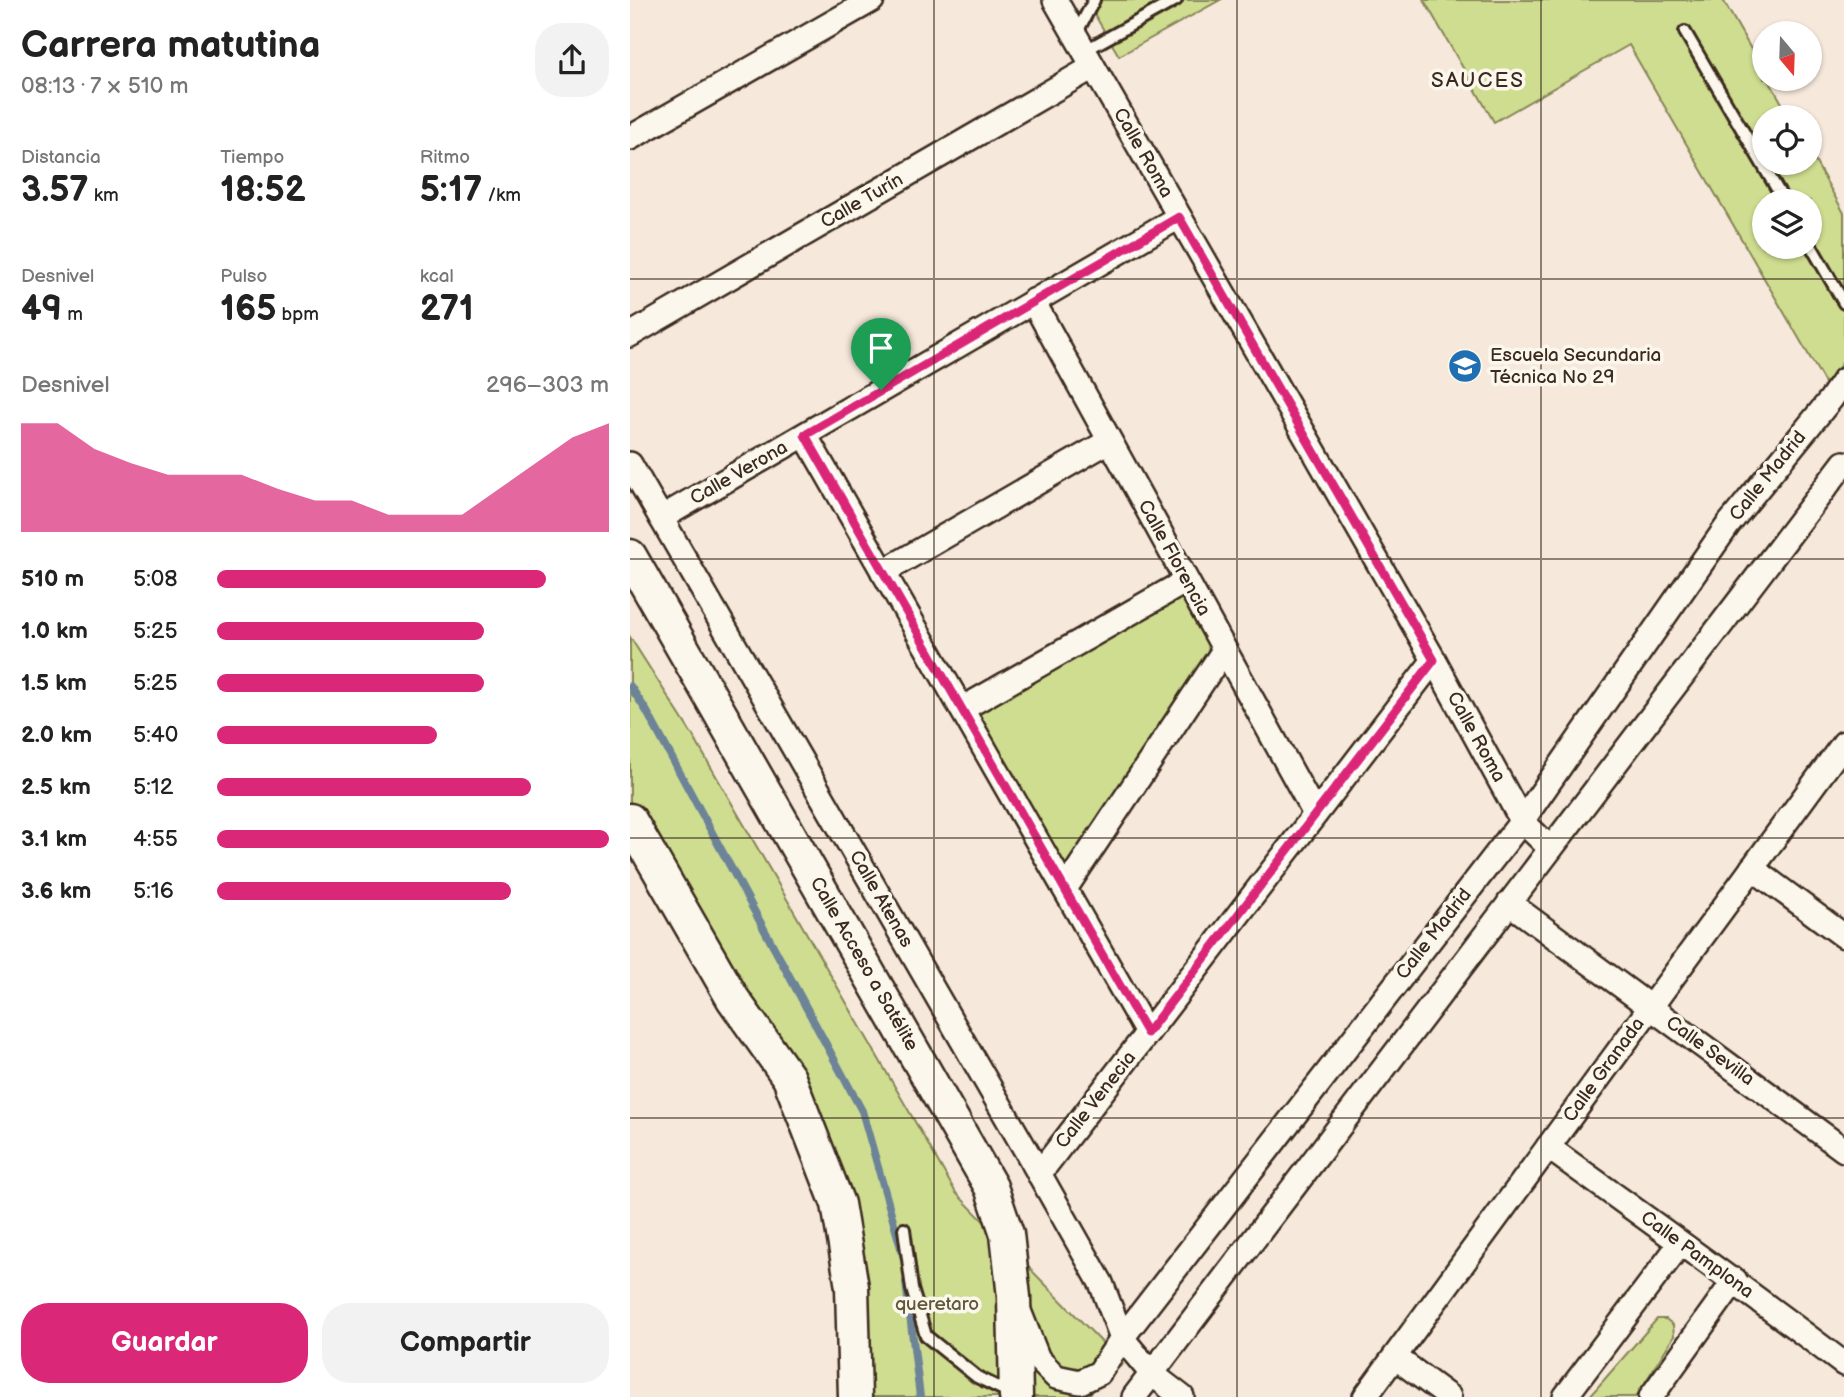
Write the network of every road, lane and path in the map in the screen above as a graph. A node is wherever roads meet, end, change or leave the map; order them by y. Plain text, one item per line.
1 (1055, 0) edge
2 (1094, 0) edge
3 (1176, 0) edge
4 (865, 2) edge
5 (1685, 32) dead end
6 (1084, 51) junction
7 (633, 129) edge
8 (1777, 189) edge
9 (1179, 217) junction
10 (1819, 259) edge
11 (1033, 301) junction
12 (1844, 303) edge
13 (630, 335) edge
14 (1844, 380) edge
15 (805, 435) junction
16 (1109, 441) junction
17 (1844, 463) edge
18 (630, 464) edge
19 (661, 518) junction
20 (630, 556) edge
21 (883, 572) junction
22 (1186, 581) junction
23 (1224, 650) junction
24 (1434, 660) junction
25 (962, 709) junction
26 (1844, 743) edge
27 (1315, 814) junction
28 (630, 820) edge
29 (1522, 821) junction
30 (1550, 848) junction
31 (1752, 868) junction
32 (1065, 889) junction
33 (1508, 903) junction
34 (1844, 936) edge
35 (1650, 1007) junction
36 (1147, 1033) junction
37 (1548, 1147) junction
38 (1844, 1150) edge
39 (1039, 1174) junction
40 (904, 1229) dead end
41 (1680, 1244) junction
42 (1735, 1280) junction
43 (1014, 1297) junction
44 (1122, 1338) junction
45 (1395, 1357) junction
46 (1844, 1364) edge
47 (1152, 1374) junction
48 (855, 1397) edge
49 (1016, 1397) edge
50 (1133, 1397) edge
51 (1182, 1397) edge
52 (1365, 1397) edge
53 (1448, 1397) edge
54 (1565, 1397) edge
55 (1651, 1397) edge

1 - 6 street, Calle Roma
2 - 6 lane
3 - 6 lane, Calle Turín
4 - 7 street
5 - 8 lane
6 - 9 street, Calle Roma
6 - 13 street, Calle Turín
9 - 11 street, Calle Verona
9 - 24 street, Calle Roma
10 - 12 lane
11 - 15 street, Calle Verona
11 - 16 street, Calle Florencia
14 - 29 street, Calle Madrid
15 - 19 street, Calle Verona
15 - 21 street
16 - 21 street
16 - 22 street, Calle Florencia
17 - 30 street, Calle Madrid
18 - 19 street, Calle Atenas
19 - 39 street, Calle Atenas
20 - 43 main road, Calle Acceso a Satélite
21 - 25 street
22 - 23 street, Calle Florencia
22 - 25 street
23 - 27 street, Calle Florencia
23 - 32 street
24 - 27 street, Calle Venecia
24 - 29 street, Calle Roma
25 - 32 street
26 - 31 street, Calle Granada
27 - 36 street, Calle Venecia
28 - 48 main road
29 - 30 street, Calle Roma
29 - 44 street, Calle Madrid
30 - 33 street, Calle Madrid
31 - 34 street
31 - 35 street, Calle Granada
32 - 36 street
33 - 35 street, Calle Sevilla
33 - 47 street, Calle Madrid
35 - 37 street, Calle Granada
35 - 38 street, Calle Sevilla
36 - 39 street, Calle Venecia
37 - 41 street, Calle Pamplona
37 - 45 street, Calle Granada
39 - 44 street, Calle Atenas
40 - 49 lane
41 - 42 street, Calle Pamplona
41 - 54 street
42 - 46 street, Calle Pamplona
42 - 55 street
43 - 44 street, Calle Madrid
43 - 49 main road, Calle Acceso a Satélite
44 - 47 street, Calle Atenas
45 - 52 street, Calle Granada
45 - 53 street
47 - 50 street, Calle Madrid
47 - 51 street, Calle Atenas

